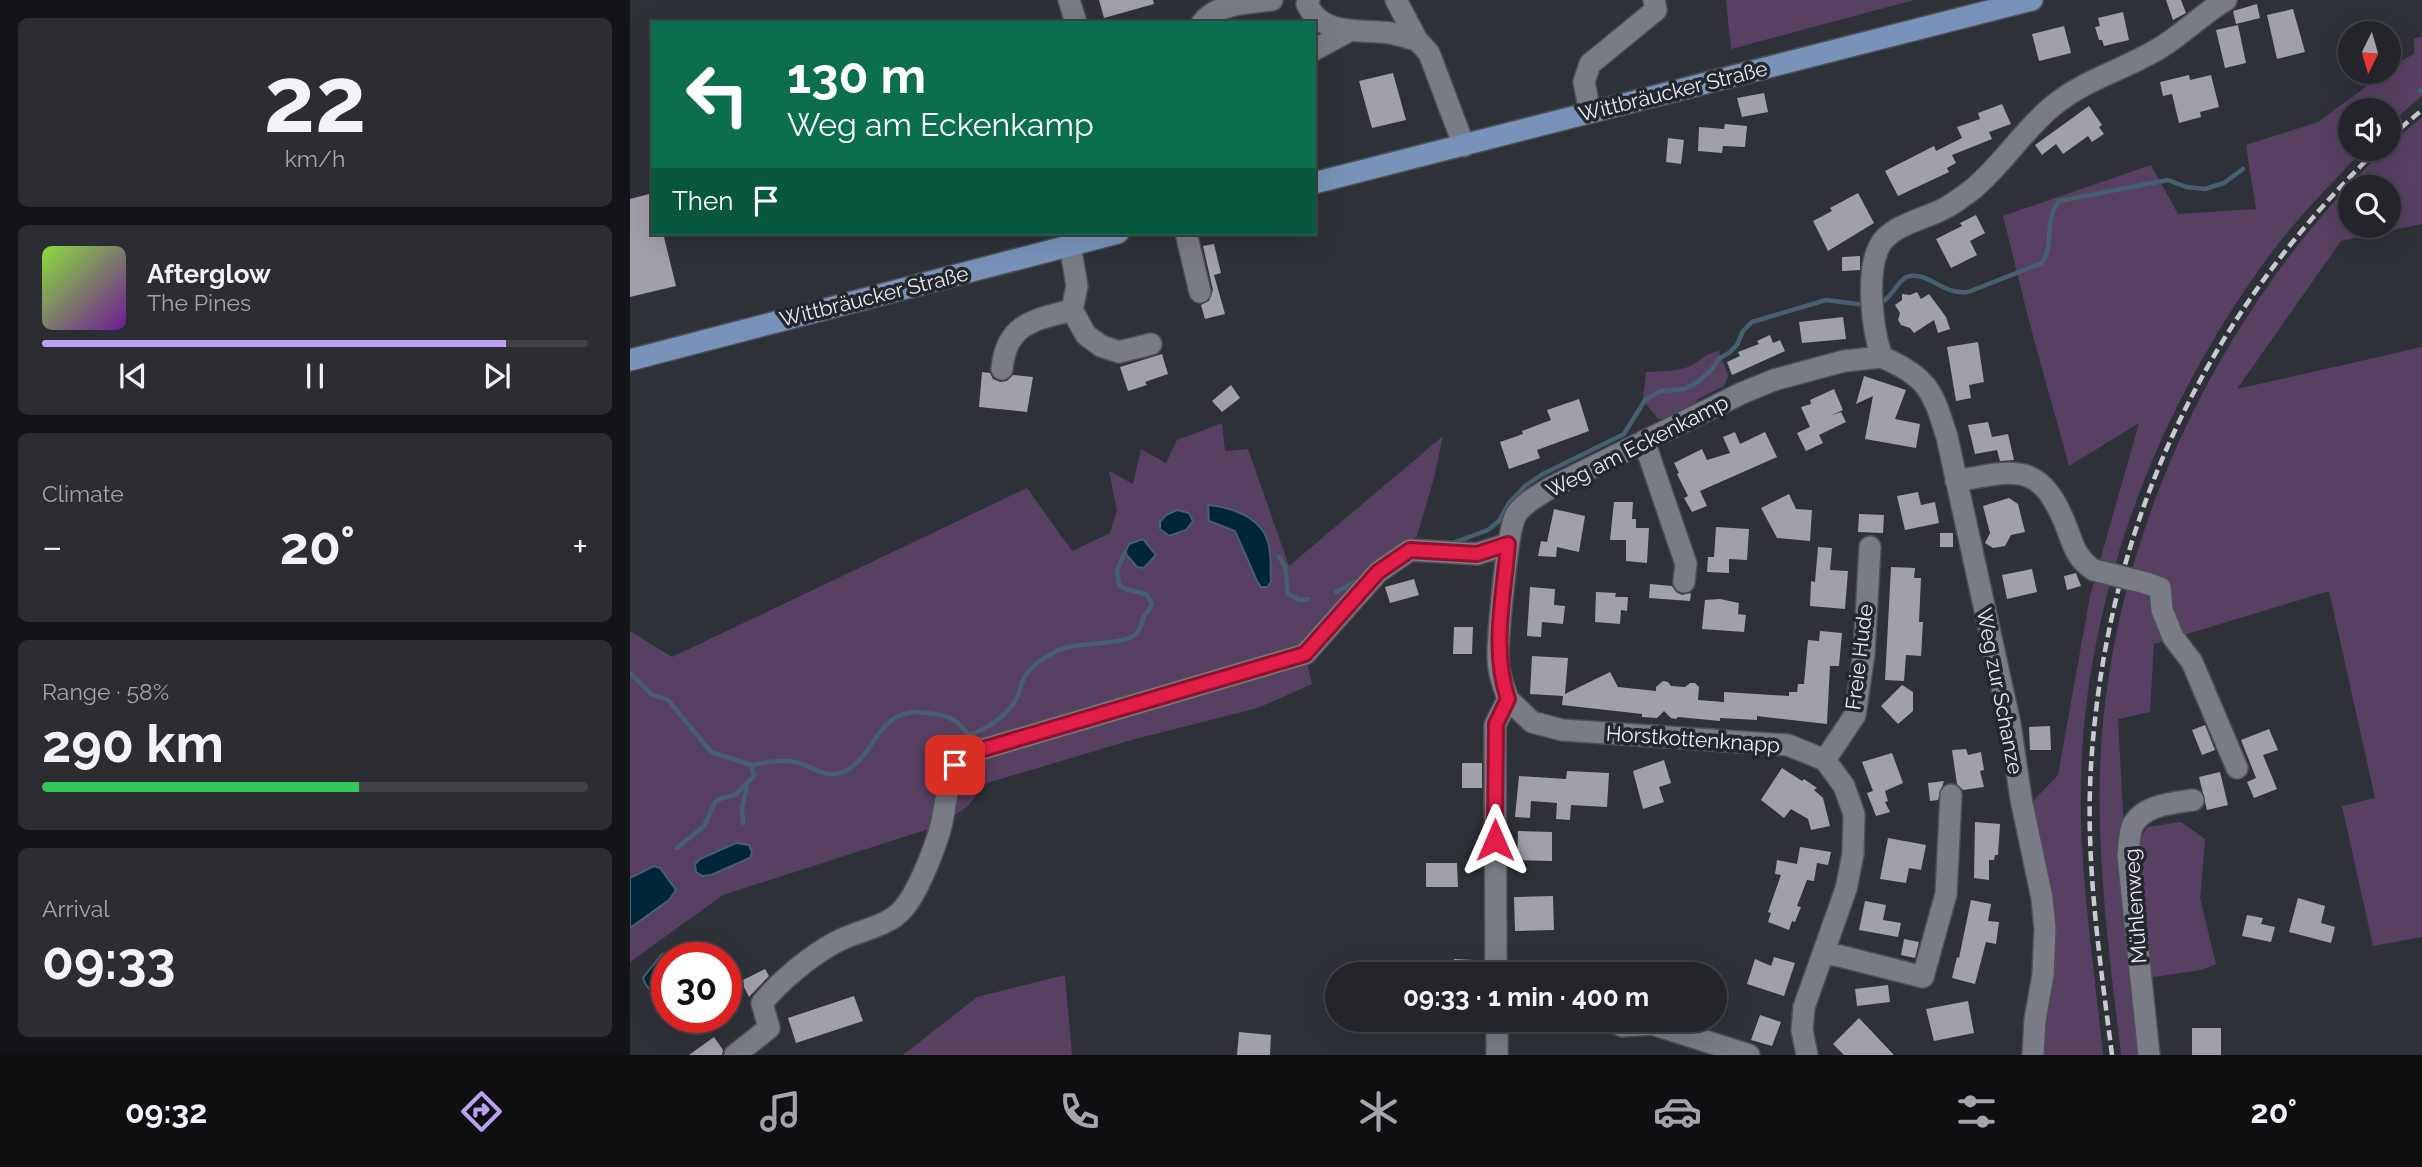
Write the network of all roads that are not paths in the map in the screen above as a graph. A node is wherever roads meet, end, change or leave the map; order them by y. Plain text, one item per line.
1 (1069, 0) edge
2 (1272, 0) edge
3 (1309, 0) edge
4 (1396, 0) edge
5 (1654, 0) edge
6 (2032, 0) edge
7 (2226, 0) edge
8 (1075, 21) edge
9 (1204, 21) edge
10 (1349, 32) junction
11 (1417, 40) junction
12 (1316, 49) edge
13 (1590, 112) junction
14 (1464, 146) junction
15 (1316, 183) edge
16 (1110, 235) edge
17 (1186, 235) edge
18 (1070, 245) junction
19 (1200, 292) dead end
20 (1072, 310) junction
21 (1151, 344) dead end
22 (1882, 357) junction
23 (630, 359) edge
24 (1002, 369) dead end
25 (1644, 441) junction
26 (1956, 481) junction
27 (1508, 544) junction
28 (1870, 547) dead end
29 (1685, 582) dead end
30 (1508, 699) junction
31 (1825, 760) junction
32 (2237, 768) dead end
33 (1951, 795) dead end
34 (2193, 800) dead end
35 (1824, 952) junction
36 (1496, 962) edge
37 (1497, 1032) edge
38 (1681, 1032) edge
39 (1805, 1054) edge
40 (735, 1055) edge
41 (1497, 1055) edge
42 (1749, 1055) edge
43 (2033, 1055) edge
44 (2149, 1055) edge

1 - 8 street
2 - 9 street
3 - 10 street
4 - 11 street
5 - 13 street
6 - 13 main road, Wittbräucker Straße
7 - 22 street
10 - 11 street
10 - 12 street
11 - 14 street
13 - 14 main road, Wittbräucker Straße
14 - 15 main road, Wittbräucker Straße
16 - 18 main road, Wittbräucker Straße
17 - 19 street
18 - 20 street
18 - 23 main road, Wittbräucker Straße
20 - 21 street
20 - 24 street
22 - 25 street, Weg am Eckenkamp
22 - 26 street, Weg zur Schanze
25 - 27 street, Weg am Eckenkamp
25 - 29 street
26 - 32 street, bridge
26 - 43 street, Weg zur Schanze
27 - 30 street, Weg am Eckenkamp
27 - 40 street
28 - 31 street, Freie Hude
30 - 31 street, Horstkottenknapp
30 - 36 street
31 - 35 street
33 - 35 street
34 - 44 street, Mühlenweg
35 - 39 street
37 - 41 street
38 - 42 street

